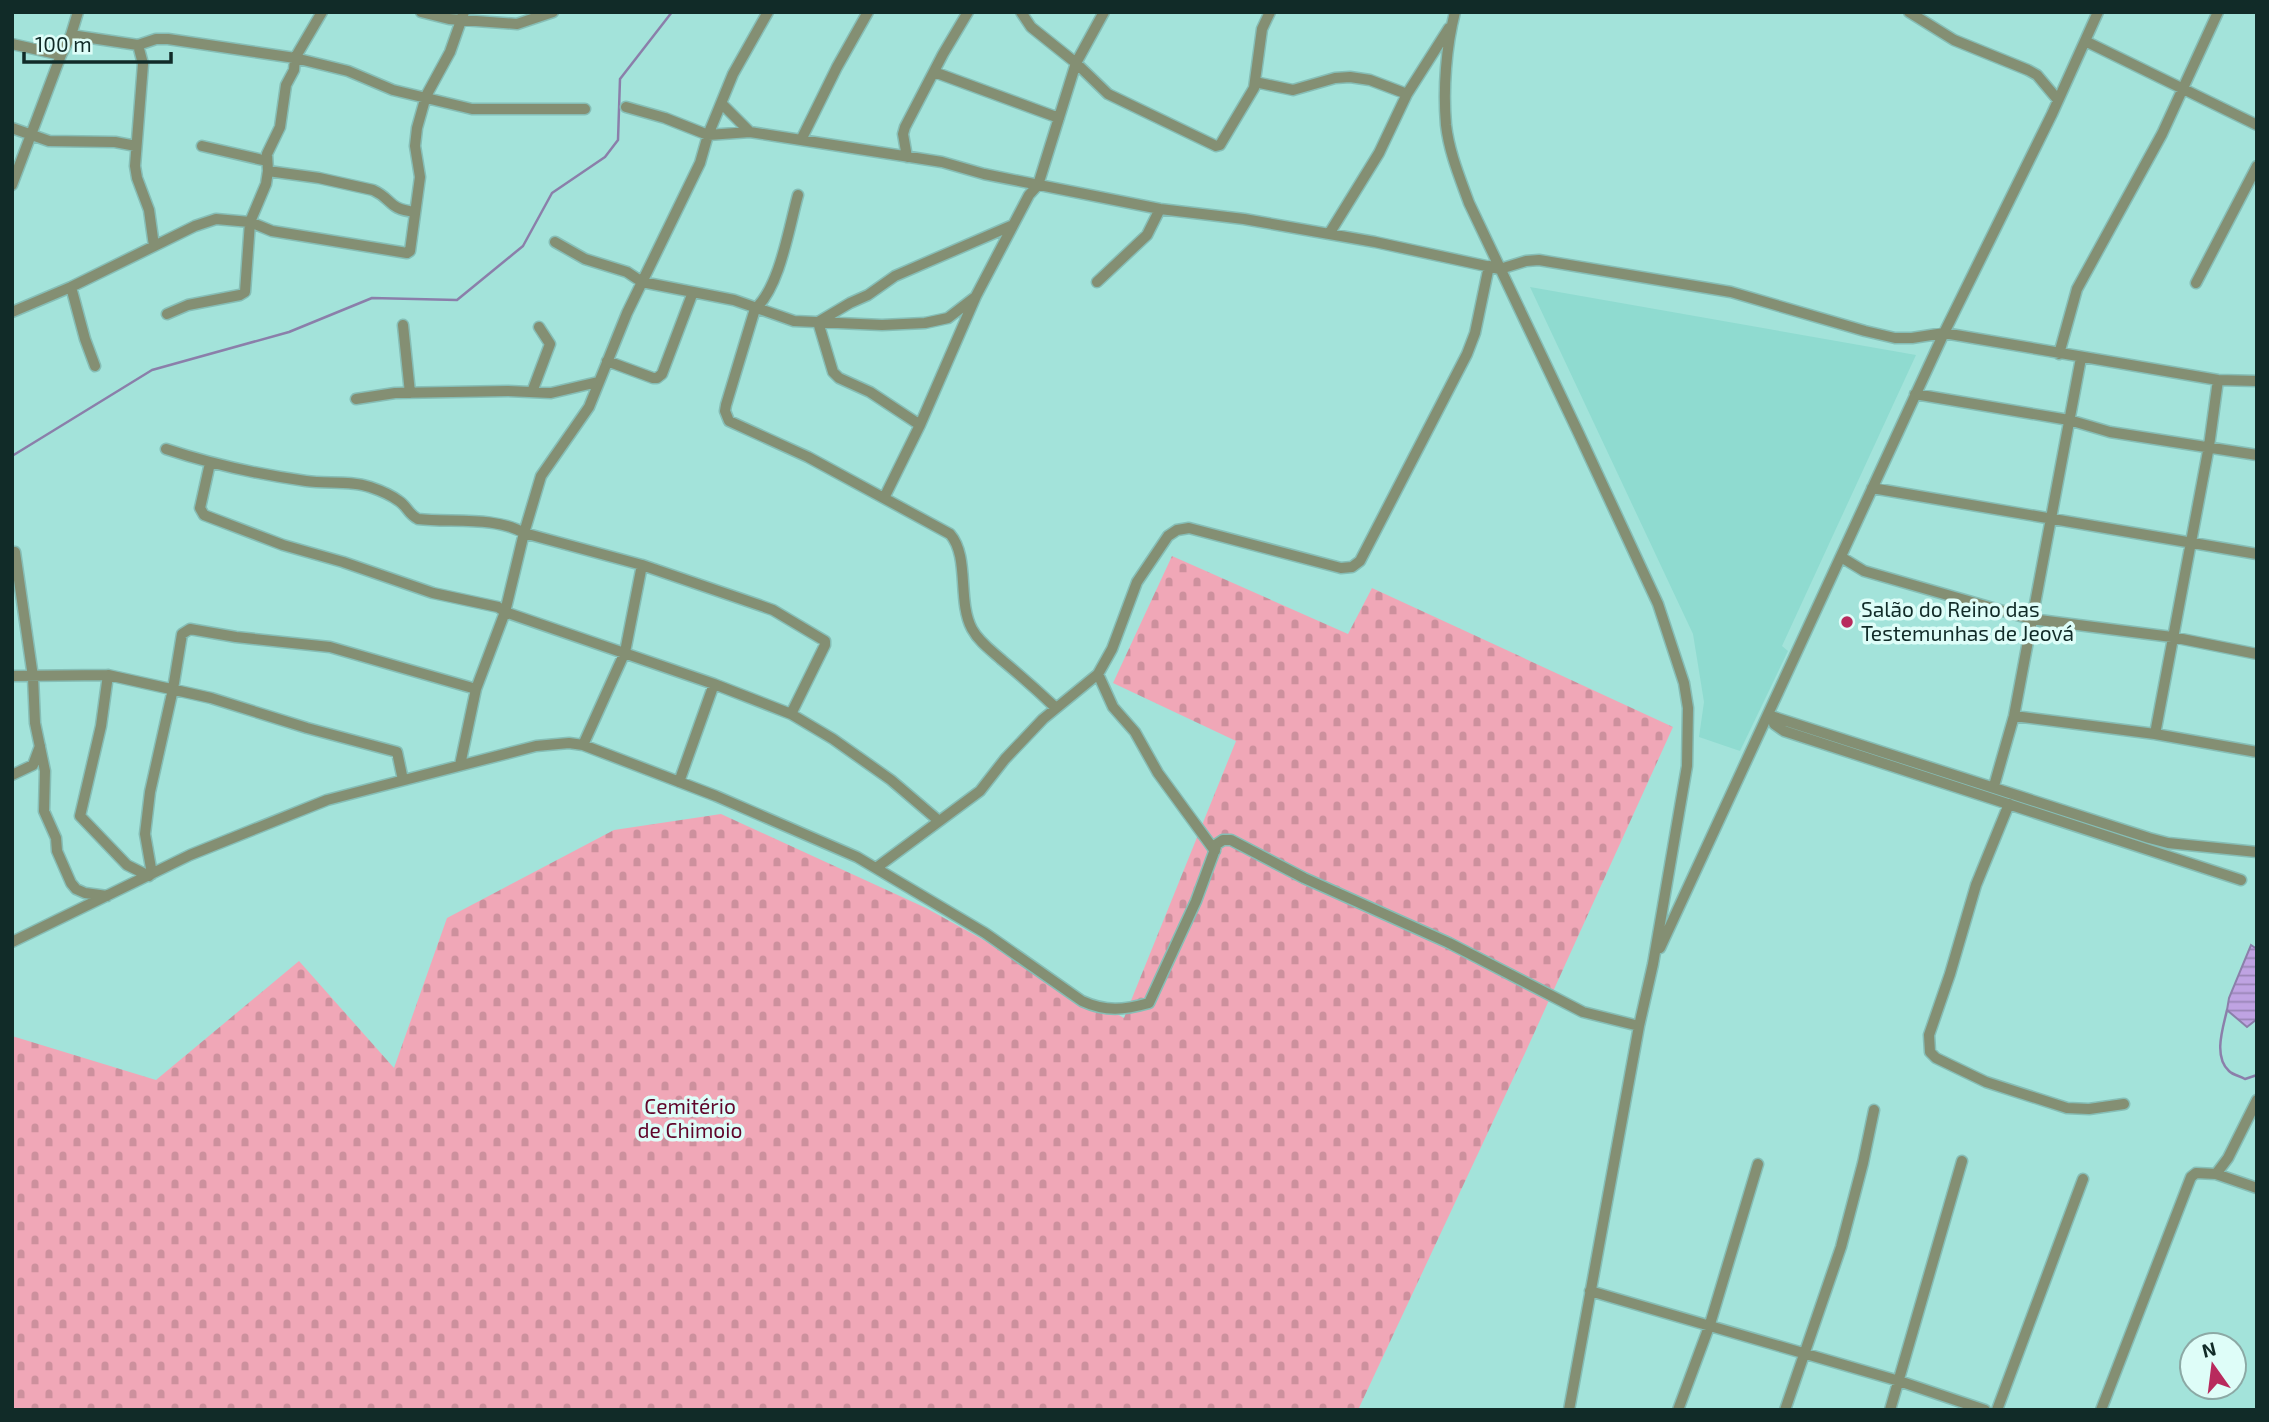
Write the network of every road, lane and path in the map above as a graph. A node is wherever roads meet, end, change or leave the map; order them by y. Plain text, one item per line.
1 (78, 12) edge
2 (322, 12) edge
3 (421, 12) edge
4 (553, 12) edge
5 (768, 12) edge
6 (868, 12) edge
7 (968, 12) edge
8 (1021, 12) edge
9 (1104, 12) edge
10 (1270, 12) edge
11 (1909, 12) edge
12 (2098, 12) edge
13 (2218, 12) edge
14 (463, 16) edge
15 (1454, 18) edge
16 (71, 35) junction
17 (2085, 41) junction
18 (12, 44) edge
19 (138, 44) junction
20 (61, 55) junction
21 (295, 58) junction
22 (1076, 63) junction
23 (934, 72) junction
24 (1255, 82) junction
25 (2182, 88) junction
26 (1407, 94) junction
27 (426, 96) junction
28 (2058, 100) junction
29 (722, 104) junction
30 (626, 107) dead end
31 (586, 109) dead end
32 (1059, 118) junction
33 (2257, 125) edge
34 (12, 128) edge
35 (750, 132) junction
36 (31, 134) junction
37 (708, 135) junction
38 (801, 140) junction
39 (136, 146) junction
40 (202, 146) dead end
41 (907, 157) junction
42 (268, 166) junction
43 (2257, 166) edge
44 (12, 185) edge
45 (1038, 185) junction
46 (798, 195) dead end
47 (1160, 209) junction
48 (415, 212) junction
49 (250, 222) junction
50 (1013, 225) junction
51 (1329, 234) junction
52 (555, 242) dead end
53 (154, 246) junction
54 (1494, 267) junction
55 (642, 282) junction
56 (1097, 282) dead end
57 (2196, 283) dead end
58 (71, 287) junction
59 (693, 292) junction
60 (976, 296) junction
61 (755, 309) junction
62 (12, 312) edge
63 (167, 314) dead end
64 (818, 322) junction
65 (403, 325) dead end
66 (539, 327) dead end
67 (1944, 333) junction
68 (2059, 354) junction
69 (2081, 358) junction
70 (607, 361) junction
71 (95, 366) dead end
72 (2218, 380) junction
73 (2257, 381) edge
74 (598, 382) junction
75 (410, 393) junction
76 (532, 393) junction
77 (1915, 394) junction
78 (356, 399) dead end
79 (2069, 420) junction
80 (919, 425) junction
81 (2208, 446) junction
82 (166, 449) dead end
83 (2257, 455) edge
84 (210, 463) junction
85 (1872, 488) junction
86 (884, 498) junction
87 (2053, 517) junction
88 (524, 533) junction
89 (2190, 541) junction
90 (15, 552) dead end
91 (2257, 554) edge
92 (1841, 557) junction
93 (642, 565) junction
94 (505, 612) junction
95 (2031, 619) junction
96 (2172, 638) junction
97 (625, 652) junction
98 (2257, 654) edge
99 (1098, 674) junction
100 (12, 676) edge
101 (108, 676) junction
102 (33, 677) junction
103 (714, 684) junction
104 (476, 688) junction
105 (173, 689) junction
106 (1056, 708) junction
107 (790, 714) junction
108 (1771, 716) junction
109 (2014, 716) junction
110 (2155, 734) junction
111 (583, 745) junction
112 (40, 746) junction
113 (2257, 752) edge
114 (460, 765) junction
115 (12, 775) edge
116 (403, 780) junction
117 (679, 782) junction
118 (1994, 786) junction
119 (2009, 804) junction
120 (939, 821) junction
121 (1215, 851) junction
122 (2257, 852) edge
123 (876, 868) junction
124 (151, 875) junction
125 (2241, 880) dead end
126 (107, 896) junction
127 (12, 942) edge
128 (1653, 964) junction
129 (1639, 1026) junction
130 (2257, 1100) edge
131 (2124, 1104) dead end
132 (1874, 1110) dead end
133 (1962, 1161) dead end
134 (1758, 1164) dead end
135 (2216, 1174) junction
136 (2083, 1179) dead end
137 (2257, 1188) edge
138 (1590, 1291) junction
139 (1710, 1325) junction
140 (1803, 1354) junction
141 (1899, 1381) junction
142 (1569, 1410) edge
143 (1678, 1410) edge
144 (1785, 1410) edge
145 (1890, 1410) edge
146 (1985, 1410) edge
147 (1997, 1410) edge
148 (2101, 1410) edge

1 - 16 street
2 - 21 street
3 - 14 street
4 - 14 street
5 - 29 street
6 - 38 street
7 - 23 street
8 - 22 street
9 - 22 street
10 - 24 street
11 - 28 street
12 - 17 street
13 - 25 street
14 - 27 street
15 - 26 street
15 - 54 street
16 - 19 street
16 - 20 street
17 - 25 street
17 - 28 street
18 - 20 street
19 - 21 street
19 - 39 street
20 - 36 street
21 - 27 street
21 - 42 street
22 - 24 street
22 - 32 street
23 - 32 street
23 - 41 street
24 - 26 street
25 - 33 street
25 - 68 street
26 - 51 street
27 - 31 street
27 - 48 street
28 - 67 street
29 - 35 street
29 - 37 street
30 - 37 street
32 - 45 street
34 - 36 street
35 - 37 street
35 - 38 street
36 - 39 street
36 - 44 street
37 - 55 street
38 - 41 street
39 - 53 street
40 - 42 street
41 - 45 street
42 - 48 street
42 - 49 street
43 - 57 street
45 - 47 street
45 - 50 street
46 - 61 street
47 - 51 street
47 - 56 street
48 - 49 street
49 - 53 street
49 - 63 street
50 - 60 street
50 - 64 street
51 - 54 street
52 - 55 street
53 - 58 street
54 - 67 street
54 - 99 street
54 - 128 street
55 - 59 street
55 - 70 street
58 - 62 street
58 - 71 street
59 - 61 street
59 - 70 street
60 - 64 street
60 - 80 street
61 - 64 street
61 - 86 street
64 - 80 street
65 - 75 street
66 - 76 street
67 - 68 street
67 - 77 street
68 - 69 street
69 - 72 street
69 - 79 street
70 - 74 street
72 - 73 street
72 - 81 street
74 - 76 street
74 - 88 street
75 - 76 street
75 - 78 street
77 - 79 street
77 - 85 street
79 - 81 street
79 - 87 street
80 - 86 street
81 - 83 street
81 - 89 street
82 - 84 street
84 - 88 street
84 - 94 street
85 - 87 street
85 - 92 street
86 - 106 street
87 - 89 street
87 - 95 street
88 - 93 street
88 - 94 street
89 - 91 street
89 - 96 street
90 - 102 street
92 - 95 street
92 - 108 street
93 - 97 street
93 - 107 street
94 - 97 street
94 - 104 street
95 - 96 street
95 - 109 street
96 - 98 street
96 - 110 street
97 - 103 street
97 - 111 street
99 - 106 street
99 - 121 street
100 - 102 street
101 - 102 street
101 - 105 street
101 - 124 street
102 - 112 street
103 - 107 street
103 - 117 street
104 - 105 street
104 - 114 street
105 - 116 street
105 - 124 street
106 - 120 street
107 - 120 street
108 - 118 street
108 - 119 street
108 - 128 street
109 - 110 street
109 - 118 street
110 - 113 street
111 - 114 street
111 - 117 street
112 - 115 street
112 - 126 street
114 - 116 street
116 - 124 street
117 - 123 street
118 - 122 street
119 - 125 street
119 - 131 street
120 - 123 street
121 - 123 street
121 - 129 street
124 - 126 street
126 - 127 street
128 - 129 street
129 - 138 street
130 - 135 street
132 - 140 street
133 - 141 street
134 - 139 street
135 - 137 street
135 - 148 street
136 - 147 street
138 - 139 street
138 - 142 street
139 - 140 street
139 - 143 street
140 - 141 street
140 - 144 street
141 - 145 street
141 - 146 street

